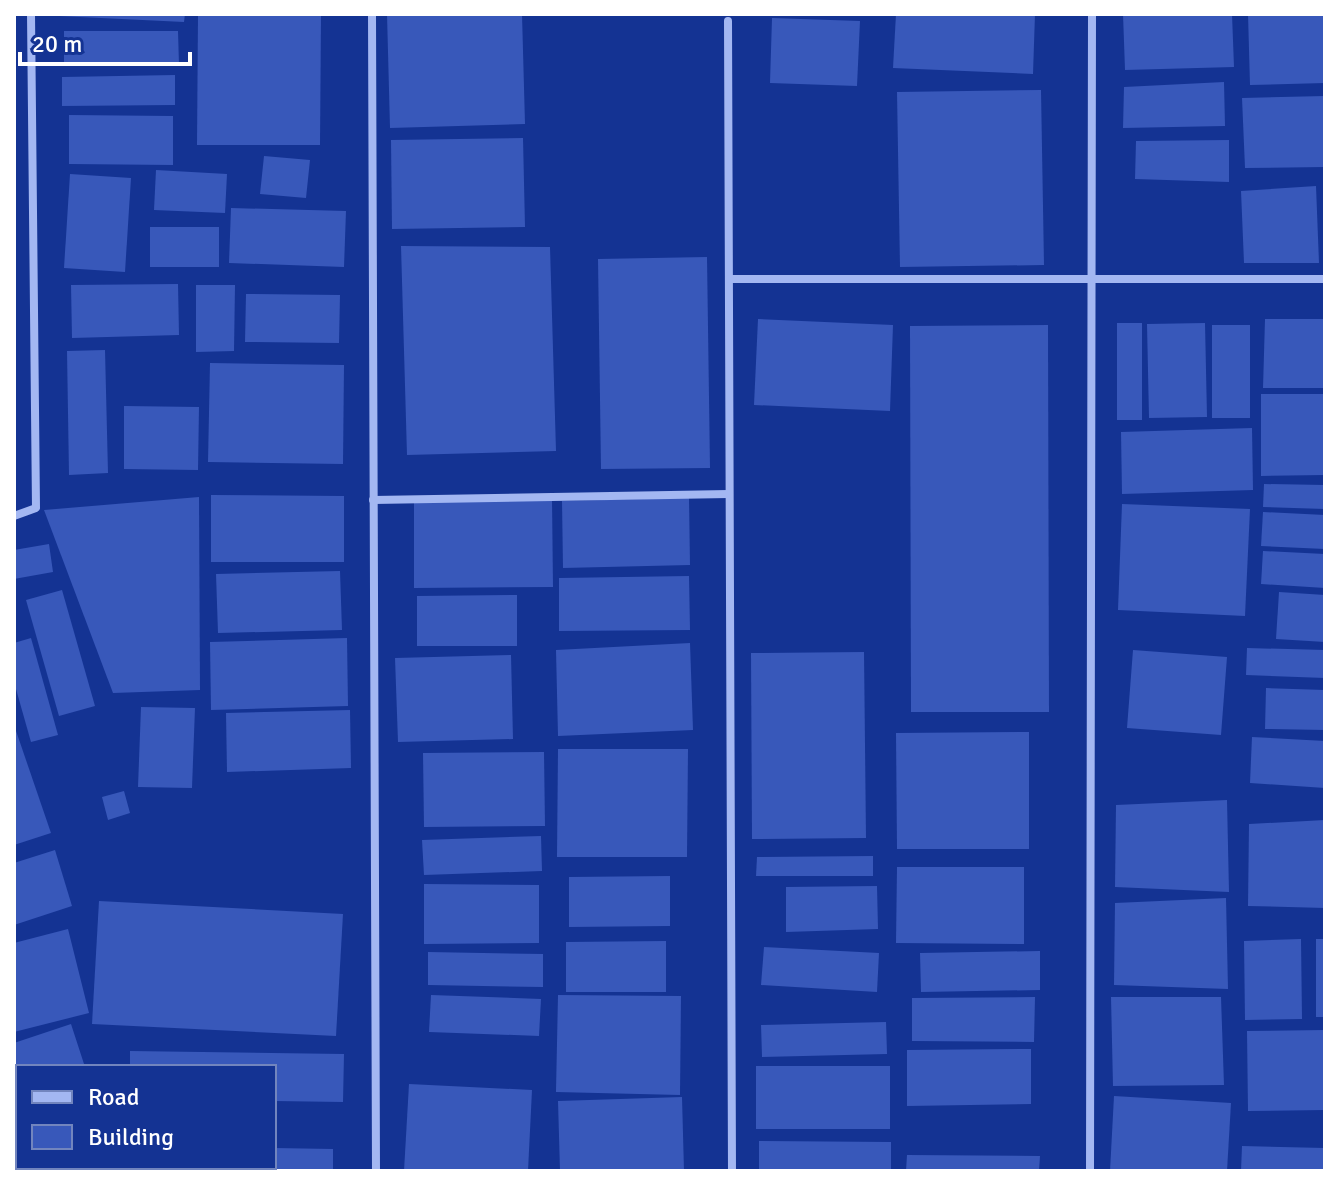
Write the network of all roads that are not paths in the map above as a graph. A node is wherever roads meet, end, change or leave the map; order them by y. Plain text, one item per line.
1 (31, 14) edge
2 (372, 14) edge
3 (1092, 14) edge
4 (728, 21) dead end
5 (729, 279) junction
6 (1325, 279) edge
7 (1091, 280) junction
8 (729, 494) junction
9 (373, 500) junction
10 (14, 516) edge
11 (376, 1171) edge
12 (732, 1171) edge
13 (1090, 1171) edge

1 - 10 street
2 - 9 street
3 - 7 street
4 - 5 street
5 - 7 street
5 - 8 street
6 - 7 street
7 - 13 street
8 - 9 street
8 - 12 street
9 - 11 street

